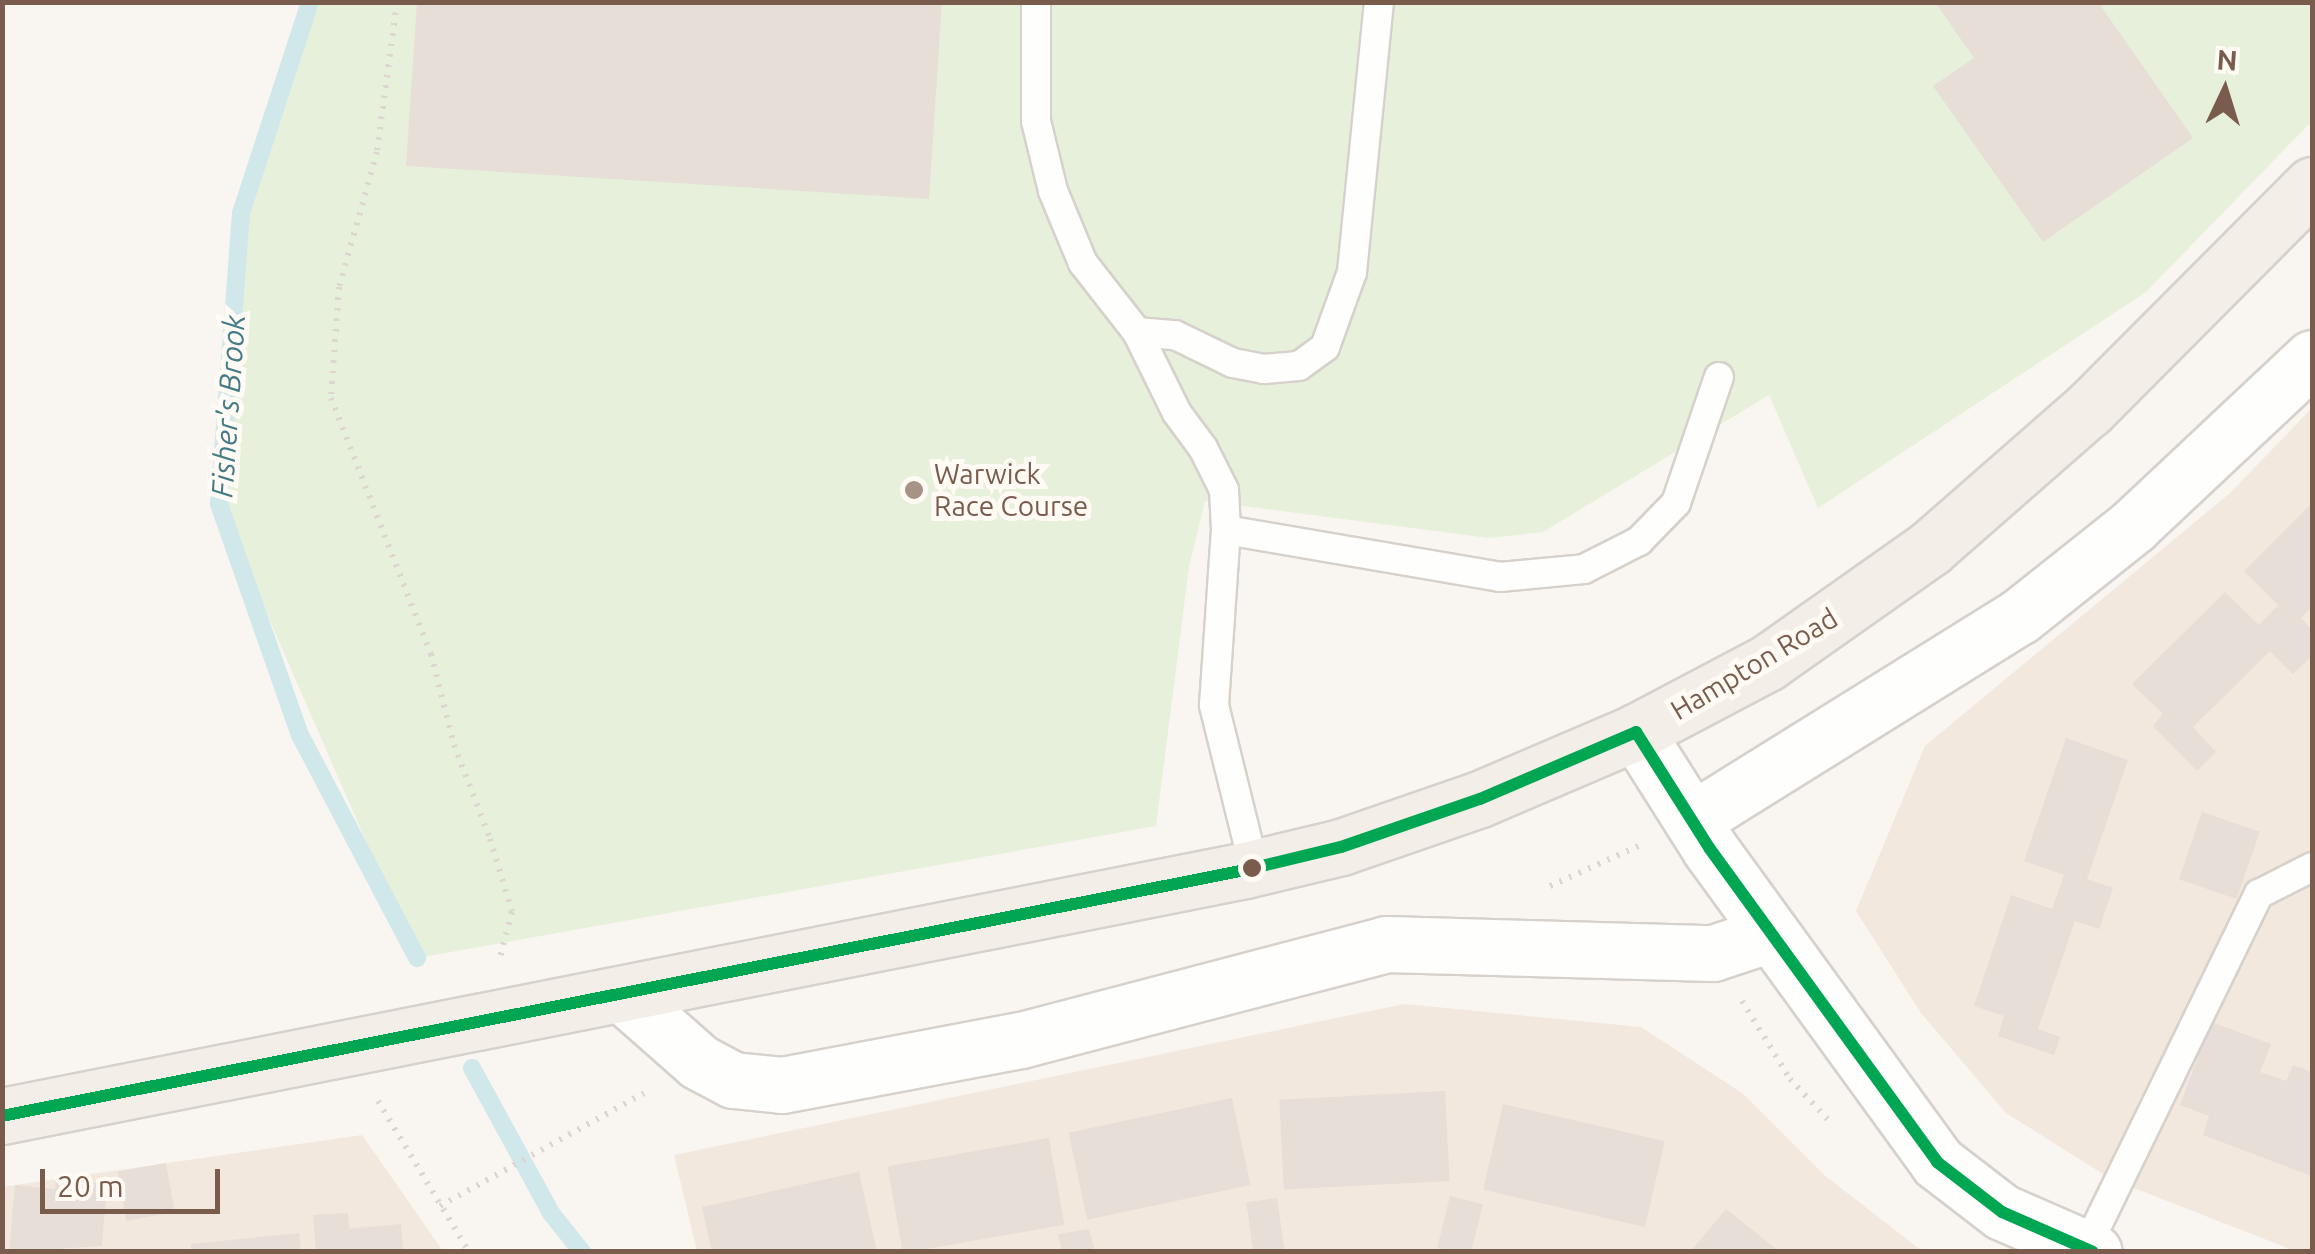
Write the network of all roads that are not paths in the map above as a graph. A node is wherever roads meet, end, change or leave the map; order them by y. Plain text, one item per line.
1 (1036, 2) edge
2 (1379, 2) edge
3 (2312, 185) edge
4 (1138, 332) junction
5 (2312, 358) edge
6 (1719, 376) dead end
7 (1226, 530) junction
8 (1636, 732) junction
9 (1673, 828) junction
10 (2312, 867) edge
11 (1254, 868) junction
12 (1770, 934) junction
13 (622, 994) junction
14 (2, 1116) edge
15 (2090, 1250) edge

1 - 4 lane
2 - 4 lane
3 - 8 main road, Hampton Road
4 - 7 lane
5 - 9 street
6 - 7 lane
7 - 11 lane
8 - 9 street
8 - 11 main road, Hampton Road
9 - 12 street
10 - 15 lane
11 - 13 main road, Hampton Road
12 - 13 street
12 - 15 street
13 - 14 main road, Hampton Road

